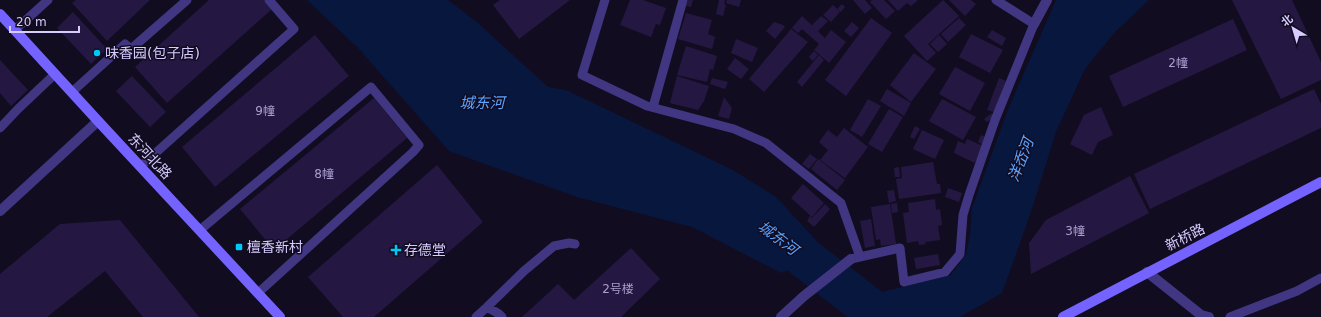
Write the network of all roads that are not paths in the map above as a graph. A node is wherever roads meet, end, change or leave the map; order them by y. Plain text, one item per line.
1 (48, 0) edge
2 (187, 0) edge
3 (269, 0) edge
4 (605, 0) edge
5 (683, 0) edge
6 (996, 0) edge
7 (1046, 0) edge
8 (1, 17) edge
9 (1034, 24) junction
10 (15, 30) junction
11 (55, 74) junction
12 (72, 92) junction
13 (653, 108) junction
14 (98, 122) junction
15 (0, 128) edge
16 (141, 166) junction
17 (1320, 186) edge
18 (0, 211) edge
19 (200, 230) junction
20 (574, 244) dead end
21 (856, 258) junction
22 (1148, 272) junction
23 (1321, 278) edge
24 (258, 293) junction
25 (487, 307) junction
26 (280, 317) edge
27 (476, 317) edge
28 (502, 317) edge
29 (781, 317) edge
30 (1063, 317) edge
31 (1209, 317) edge
32 (1230, 317) edge

1 - 10 lane
2 - 12 lane
3 - 16 lane
4 - 13 lane
5 - 13 lane
6 - 9 lane
7 - 9 street
8 - 10 street, 东河北路
9 - 21 lane
10 - 11 street, 东河北路
11 - 12 street, 东河北路
11 - 15 lane
12 - 14 street, 东河北路
13 - 21 lane
14 - 16 street, 东河北路
14 - 18 street
16 - 19 street, 东河北路
17 - 22 street, 新桥路
19 - 24 street, 东河北路
19 - 24 lane
20 - 25 lane
21 - 29 street
22 - 30 street, 新桥路
22 - 31 street
23 - 32 lane
24 - 26 street, 东河北路
25 - 27 lane
25 - 28 lane

